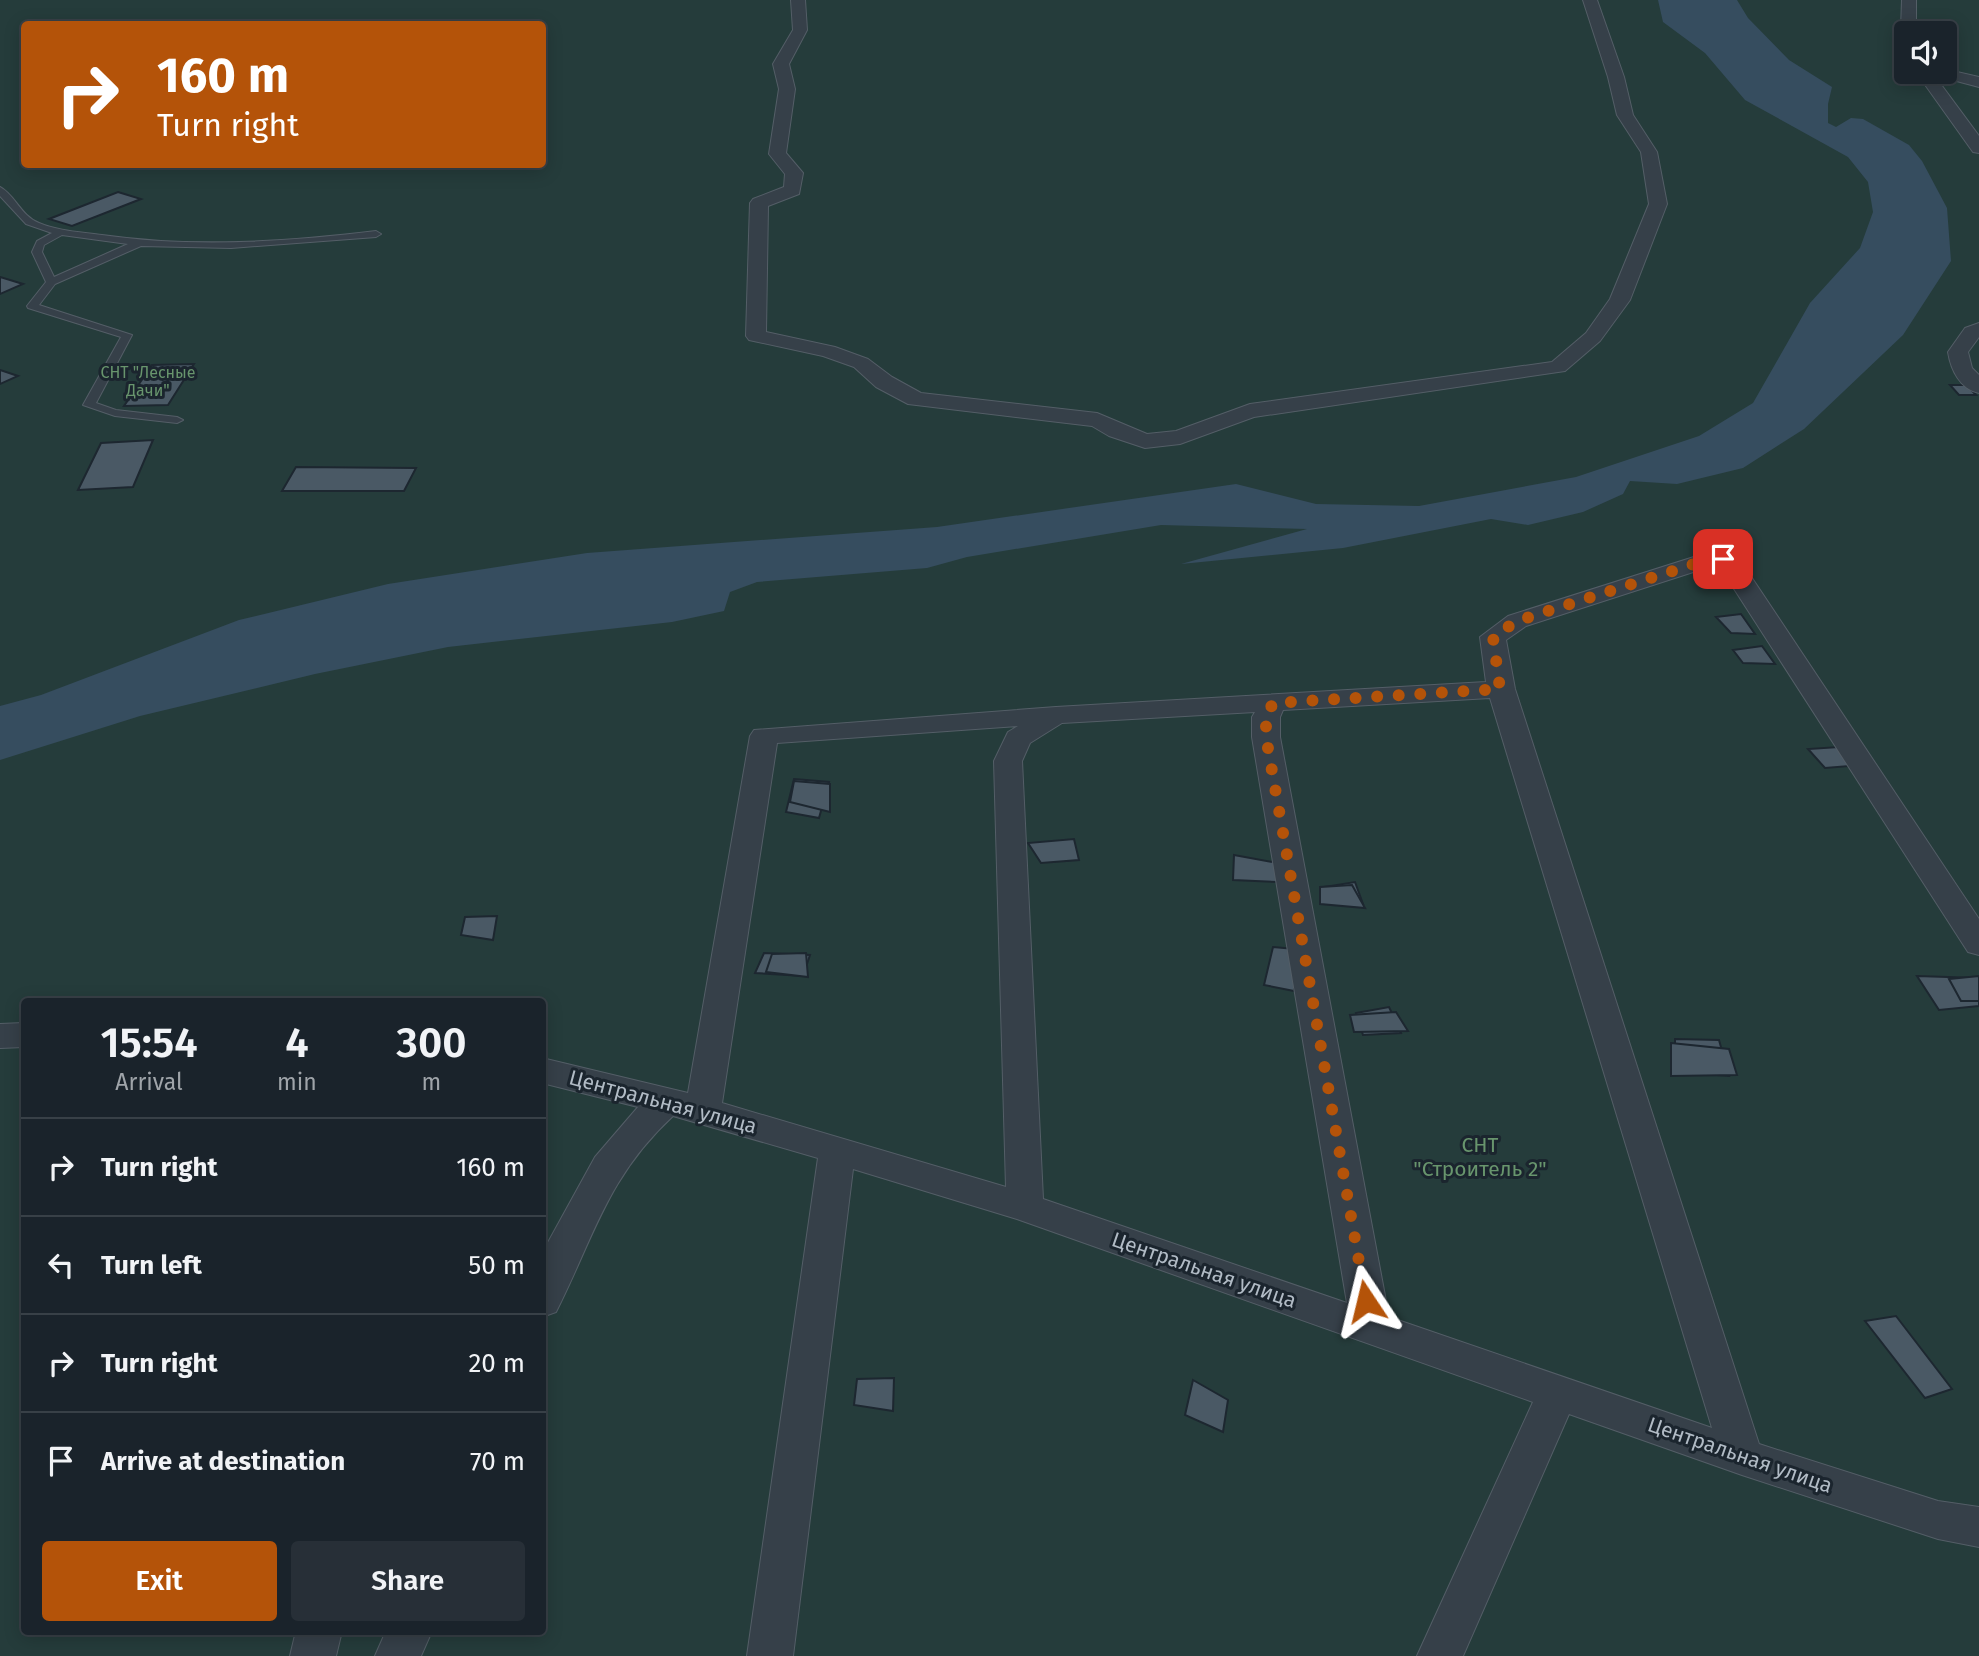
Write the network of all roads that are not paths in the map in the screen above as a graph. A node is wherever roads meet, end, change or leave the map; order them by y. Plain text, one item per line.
1 (798, 0) edge
2 (1590, 0) edge
3 (1909, 0) edge
4 (1909, 21) edge
5 (1957, 76) edge
6 (1979, 82) edge
7 (1933, 84) edge
8 (1979, 117) edge
9 (1967, 132) junction
10 (1979, 148) edge
11 (0, 190) edge
12 (61, 232) junction
13 (376, 234) dead end
14 (137, 244) junction
15 (51, 282) junction
16 (1979, 329) edge
17 (1979, 387) edge
18 (177, 420) dead end
19 (1500, 689) junction
20 (1273, 703) junction
21 (1056, 715) junction
22 (1979, 944) edge
23 (21, 1035) edge
24 (0, 1036) edge
25 (546, 1071) edge
26 (667, 1101) junction
27 (703, 1110) junction
28 (837, 1151) junction
29 (1025, 1207) junction
30 (546, 1293) edge
31 (1371, 1327) junction
32 (1558, 1392) junction
33 (1742, 1457) junction
34 (1979, 1527) edge
35 (318, 1635) edge
36 (407, 1635) edge
37 (313, 1656) edge
38 (398, 1656) edge
39 (771, 1656) edge
40 (1440, 1656) edge

1 - 2 street
3 - 4 street
5 - 6 street
7 - 9 street
8 - 9 street
9 - 10 street
11 - 12 lane
12 - 14 lane
12 - 15 lane
13 - 14 lane
14 - 15 lane
15 - 18 lane
16 - 17 street
19 - 20 street
19 - 22 street
19 - 33 street
20 - 21 street
20 - 31 street
21 - 27 street
21 - 29 street
23 - 24 street
25 - 26 street, Центральная улица
26 - 27 street, Центральная улица
26 - 30 street
27 - 28 street, Центральная улица
28 - 29 street, Центральная улица
28 - 39 street
29 - 31 street, Центральная улица
31 - 32 street, Центральная улица
32 - 33 street, Центральная улица
32 - 40 street
33 - 34 street, Центральная улица
35 - 37 street
36 - 38 street

